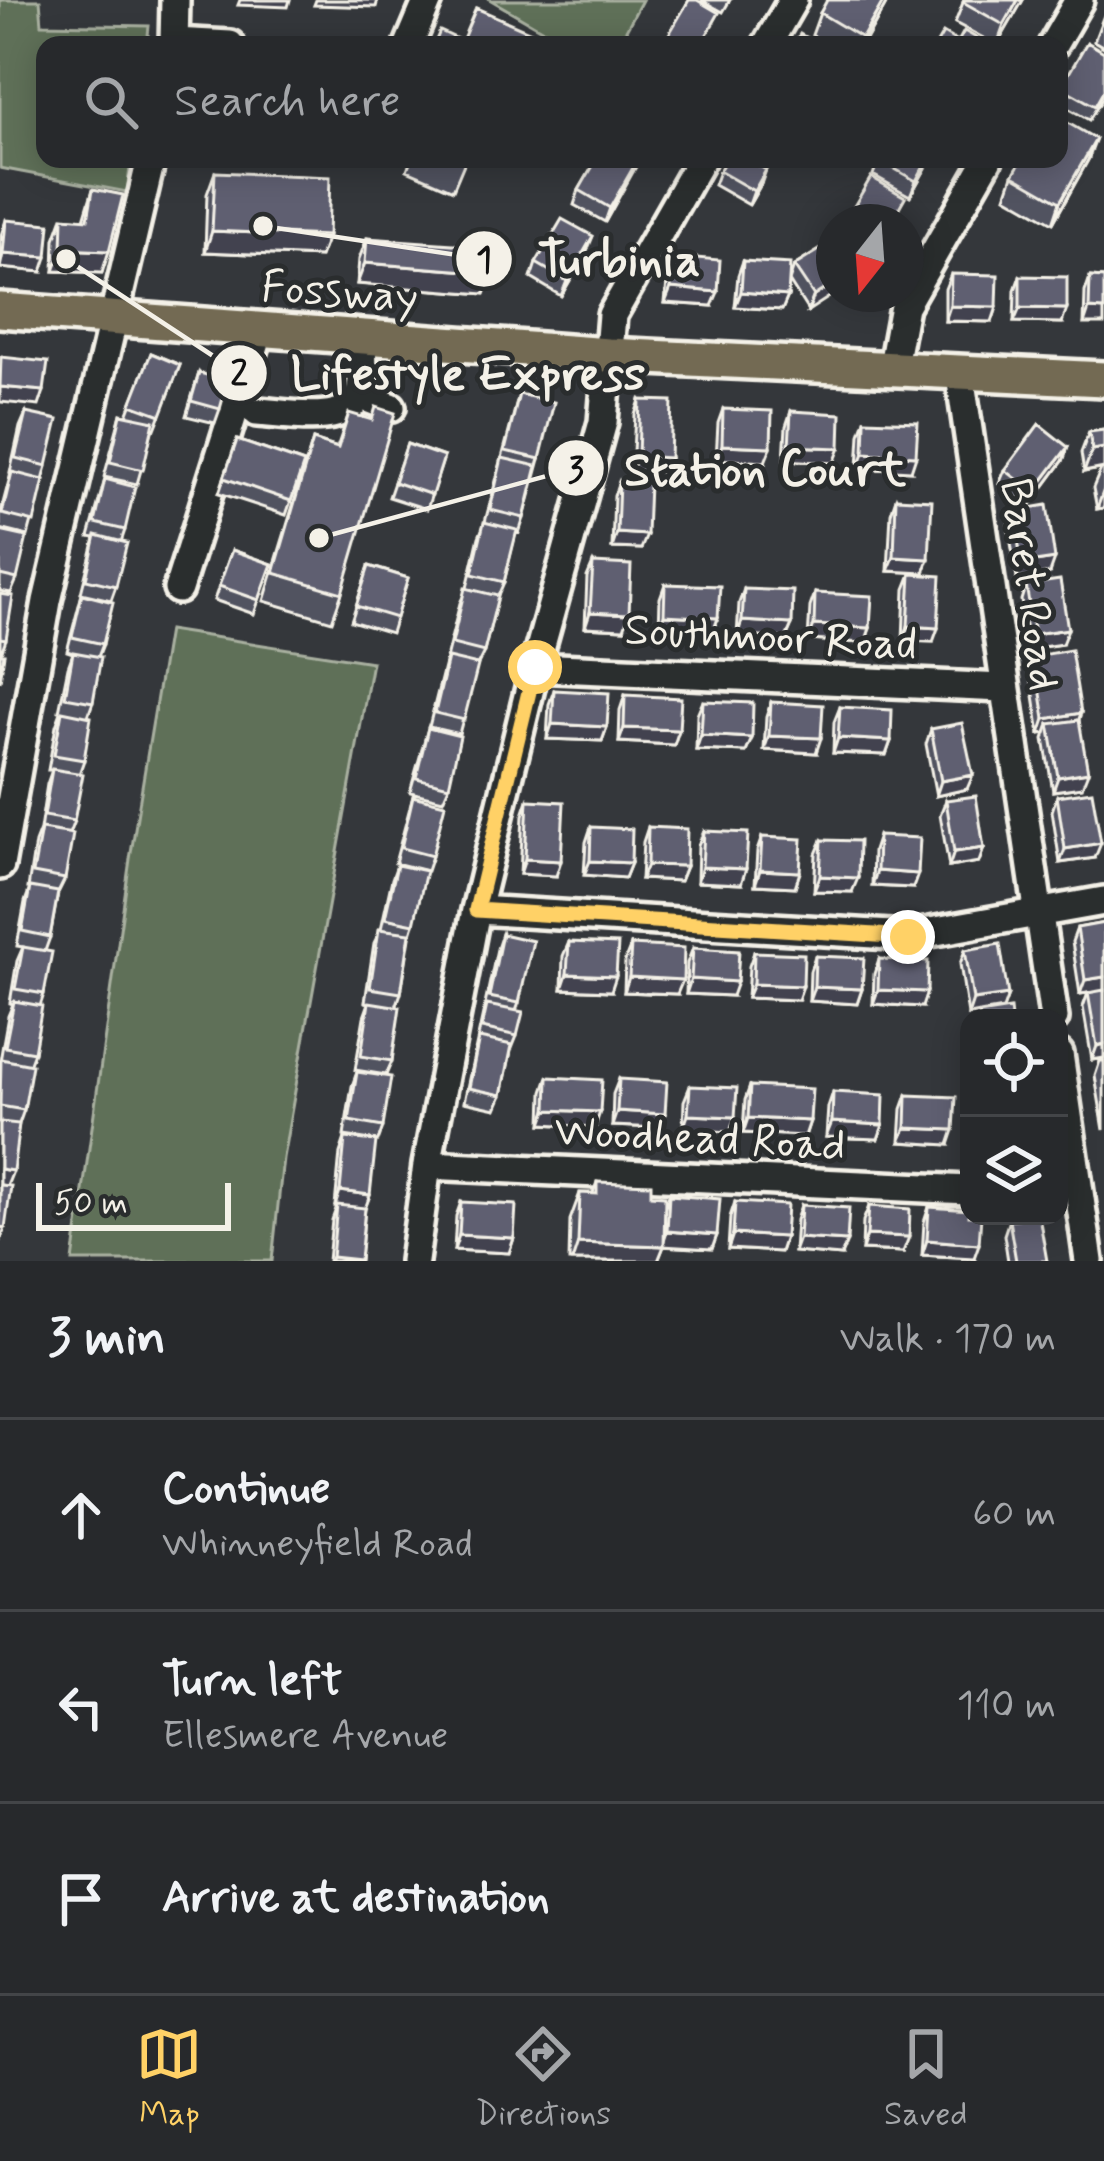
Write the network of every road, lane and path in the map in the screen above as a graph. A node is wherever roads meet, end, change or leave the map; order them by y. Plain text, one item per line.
1 (175, 0) edge
2 (428, 0) edge
3 (793, 0) edge
4 (1079, 0) edge
5 (174, 36) edge
6 (413, 36) edge
7 (772, 36) edge
8 (1058, 36) edge
9 (149, 168) edge
10 (696, 168) edge
11 (983, 168) edge
12 (0, 310) edge
13 (115, 318) junction
14 (260, 329) junction
15 (362, 336) junction
16 (608, 355) junction
17 (892, 370) junction
18 (960, 375) junction
19 (1104, 379) edge
20 (359, 395) junction
21 (391, 407) edge
22 (257, 412) dead end
23 (178, 589) dead end
24 (535, 667) junction
25 (1003, 688) junction
26 (0, 865) edge
27 (1104, 901) edge
28 (476, 910) junction
29 (1040, 912) junction
30 (1053, 1009) edge
31 (1064, 1117) edge
32 (427, 1166) junction
33 (960, 1190) edge
34 (1069, 1194) edge
35 (414, 1261) edge
36 (1089, 1261) edge

1 - 5 street
2 - 6 street
3 - 7 street
4 - 8 street
9 - 13 street
10 - 16 street
11 - 17 street
12 - 13 main road, Fossway
13 - 14 main road, Fossway
13 - 26 street
14 - 15 main road, Fossway
14 - 23 street
15 - 16 main road, Fossway
15 - 20 street
16 - 17 main road, Fossway
16 - 24 street
17 - 18 main road, Fossway
18 - 19 main road, Fossway
18 - 25 street, Baret Road
20 - 21 street
20 - 22 street
24 - 25 street, Southmoor Road
24 - 28 street
25 - 29 street, Baret Road
27 - 29 street
28 - 29 street
28 - 32 street
29 - 30 street, Baret Road
31 - 34 street
32 - 33 street, Woodhead Road
32 - 35 street
34 - 36 street

